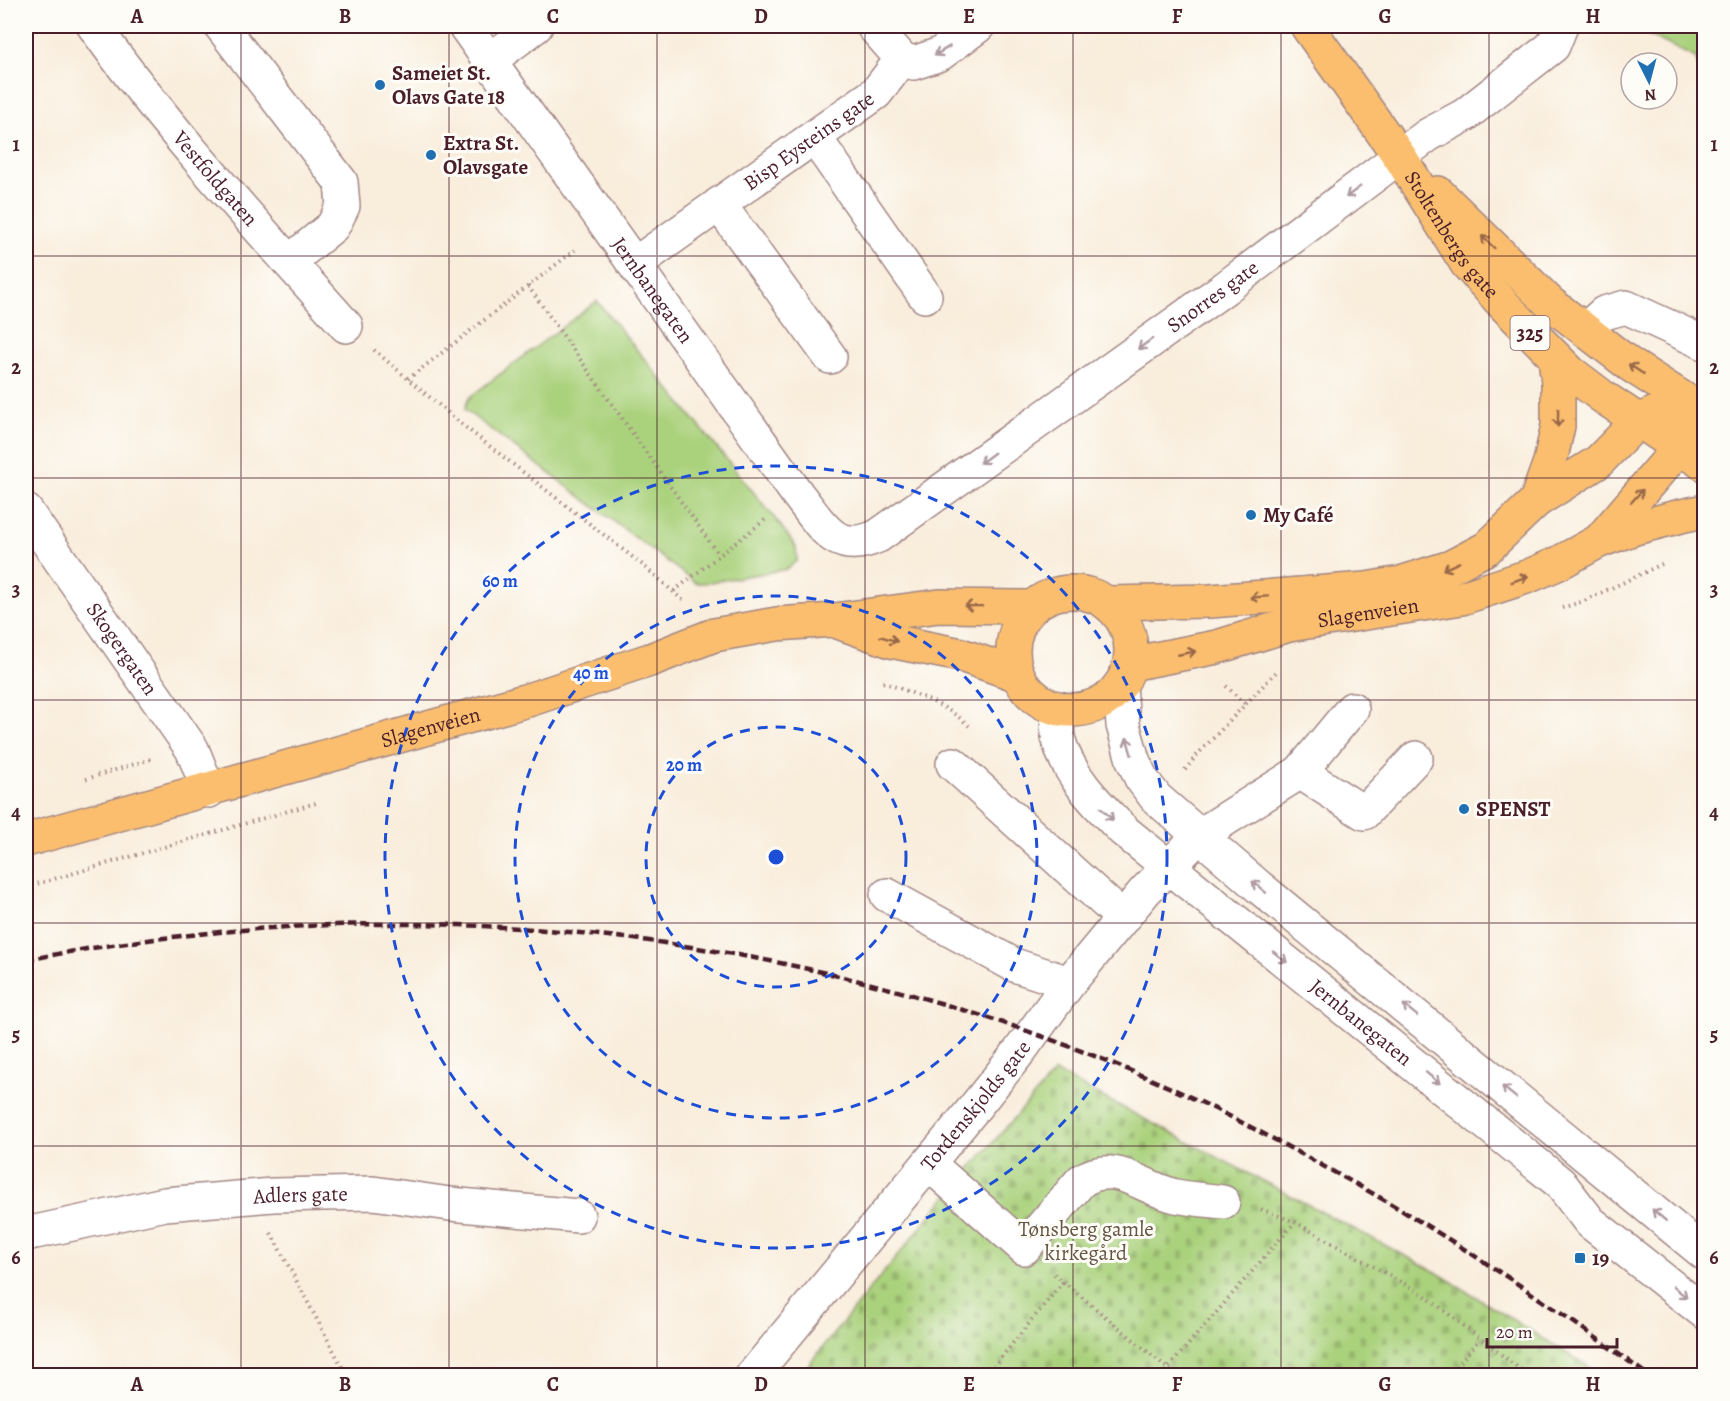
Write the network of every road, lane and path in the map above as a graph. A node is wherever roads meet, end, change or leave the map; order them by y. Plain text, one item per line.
1 (93, 26) edge
2 (221, 26) edge
3 (465, 26) edge
4 (536, 26) edge
5 (873, 26) edge
6 (978, 26) edge
7 (1307, 26) edge
8 (1560, 28) edge
9 (902, 58) junction
10 (490, 60) junction
11 (815, 138) junction
12 (1400, 157) junction
13 (719, 204) junction
14 (607, 225) junction
15 (289, 262) junction
16 (635, 264) junction
17 (528, 286) junction
18 (925, 296) dead end
19 (346, 326) joint
20 (1585, 330) junction
21 (1704, 343) edge
22 (830, 357) dead end
23 (1555, 359) junction
24 (408, 379) junction
25 (1695, 406) edge
26 (1639, 420) junction
27 (1692, 456) edge
28 (798, 495) junction
29 (1536, 501) junction
30 (26, 511) edge
31 (1704, 512) edge
32 (1599, 541) junction
33 (850, 544) joint
34 (719, 555) junction
35 (674, 591) junction
36 (686, 603) dead end
37 (1107, 603) junction
38 (1032, 607) junction
39 (834, 620) junction
40 (1284, 664) dead end
41 (1018, 675) junction
42 (1125, 675) junction
43 (879, 681) dead end
44 (1058, 708) junction
45 (1352, 709) dead end
46 (974, 731) dead end
47 (158, 758) dead end
48 (1416, 758) dead end
49 (953, 764) dead end
50 (1184, 771) dead end
51 (1300, 772) junction
52 (80, 781) dead end
53 (209, 791) junction
54 (324, 801) dead end
55 (1199, 836) junction
56 (26, 840) edge
57 (1168, 868) junction
58 (26, 887) edge
59 (887, 896) dead end
60 (1123, 918) junction
61 (1070, 983) junction
62 (928, 1164) junction
63 (260, 1197) junction
64 (1223, 1202) joint
65 (578, 1216) dead end
66 (1295, 1222) junction
67 (26, 1234) edge
68 (1024, 1248) junction
69 (1704, 1253) edge
70 (1063, 1282) junction
71 (1704, 1312) edge
72 (1479, 1339) junction
73 (1168, 1368) junction
74 (347, 1376) edge
75 (752, 1376) edge
76 (986, 1376) edge
77 (1161, 1376) edge
78 (1177, 1376) edge
79 (1449, 1376) edge
80 (1529, 1376) edge

1 - 15 street, Vestfoldgaten
2 - 15 street
3 - 10 street, Jernbanegaten
4 - 10 street
5 - 9 street
6 -> 9 street
7 - 12 main road, Stoltenbergs gate / 325
8 - 12 street, Snorres gate
9 - 11 street, Bisp Eysteins gate
10 - 14 street, Jernbanegaten
11 - 13 street, Bisp Eysteins gate
11 - 18 street
20 -> 12 main road, Stoltenbergs gate / 325
12 - 23 main road, Stoltenbergs gate / 325
12 -> 33 street, Snorres gate
13 - 16 street, Bisp Eysteins gate
13 - 22 street
14 - 16 street, Jernbanegaten
14 - 17 path
15 - 19 street, Vestfoldgaten
16 - 28 street, Jernbanegaten
17 - 24 path
17 - 34 path
19 - 24 path
20 - 21 street
25 -> 20 main road, Stoltenbergs gate / 325
23 - 26 main road, Stoltenbergs gate / 325
23 -> 29 main road, Slagenveien
24 - 35 path
25 - 26 main road, Slagenveien
25 - 27 main road
26 - 27 main road, Stoltenbergs gate / 325
26 - 29 main road, Slagenveien
32 -> 27 main road, Slagenveien
28 - 33 street, Jernbanegaten
28 - 34 path
29 -> 37 main road, Slagenveien
30 - 53 street, Skogergaten
31 - 32 main road, Slagenveien
42 -> 32 main road, Slagenveien
34 - 35 path
35 - 36 path
37 - 38 main road, Slagenveien
37 - 42 main road
38 -> 39 main road, Slagenveien
38 - 41 main road
39 -> 41 main road, Slagenveien
39 - 53 main road, Slagenveien
40 - 50 path
41 - 44 main road
42 - 44 main road, Slagenveien
55 -> 42 street, Jernbanegaten
43 - 46 path
44 -> 57 street, Jernbanegaten
45 - 51 street, Tordenskjolds gate
47 - 52 path
48 - 51 street
49 - 60 street
51 - 55 street, Tordenskjolds gate
53 - 56 main road, Slagenveien
54 - 58 path
55 - 57 street, Tordenskjolds gate
69 -> 55 street, Jernbanegaten
57 - 60 street, Tordenskjolds gate
57 -> 71 street, Jernbanegaten
59 - 61 street
60 - 61 street, Tordenskjolds gate
61 - 62 street, Tordenskjolds gate
62 - 68 street
62 - 75 street, Tordenskjolds gate
63 - 65 street, Adlers gate
63 - 67 street, Adlers gate
63 - 74 path
64 - 66 path
64 - 68 street
66 - 72 path
66 - 73 path
68 - 70 path
70 - 73 path
70 - 76 path
72 - 79 path
72 - 80 path
73 - 77 path
73 - 78 path

